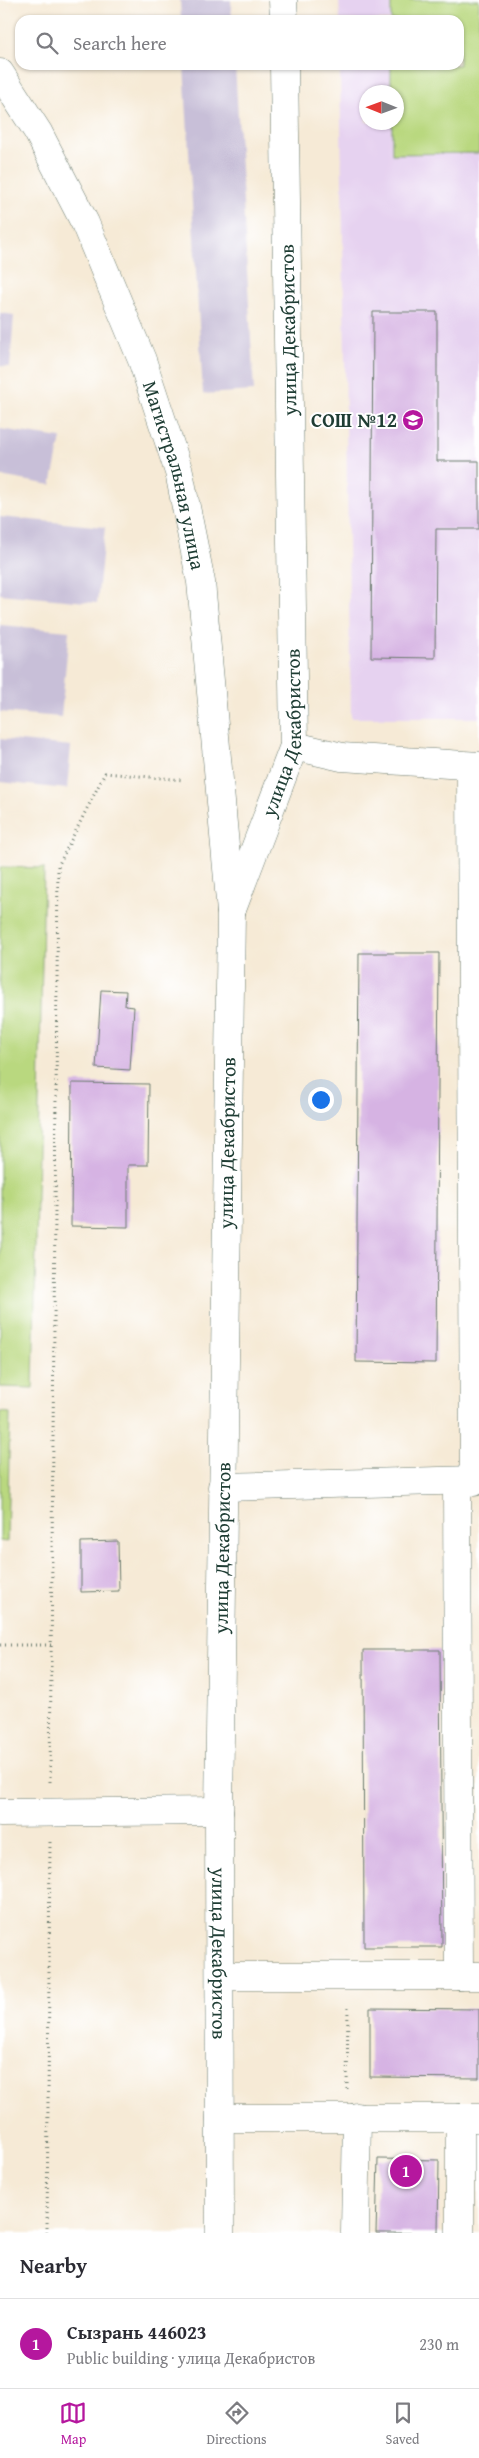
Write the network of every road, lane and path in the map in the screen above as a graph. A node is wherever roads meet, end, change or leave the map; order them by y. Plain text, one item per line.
1 (283, 0) edge
2 (284, 15) edge
3 (284, 70) edge
4 (0, 73) edge
5 (294, 746) junction
6 (476, 769) edge
7 (184, 780) dead end
8 (231, 912) junction
9 (470, 1480) edge
10 (222, 1487) junction
11 (0, 1646) edge
12 (51, 1646) junction
13 (219, 1811) junction
14 (0, 1813) edge
15 (50, 1814) junction
16 (220, 1976) junction
17 (348, 1976) junction
18 (469, 1976) edge
19 (352, 2117) junction
20 (220, 2118) junction
21 (469, 2118) edge
22 (466, 2221) edge
23 (47, 2233) edge
24 (220, 2233) edge
25 (355, 2233) edge

1 - 2 main road
3 - 5 main road, улица Декабристов
4 - 8 main road, Магистральная улица
5 - 6 main road
5 - 8 main road, улица Декабристов
6 - 9 main road
7 - 12 path
8 - 10 main road, улица Декабристов
9 - 10 main road
9 - 18 main road
10 - 13 main road, улица Декабристов
11 - 12 path
12 - 15 path
13 - 15 main road
13 - 16 main road, улица Декабристов
14 - 15 main road
15 - 23 path
16 - 17 main road
16 - 20 main road, улица Декабристов
17 - 18 main road
17 - 19 path
19 - 20 main road
19 - 21 main road
19 - 25 main road
20 - 24 main road, улица Декабристов
21 - 22 main road

